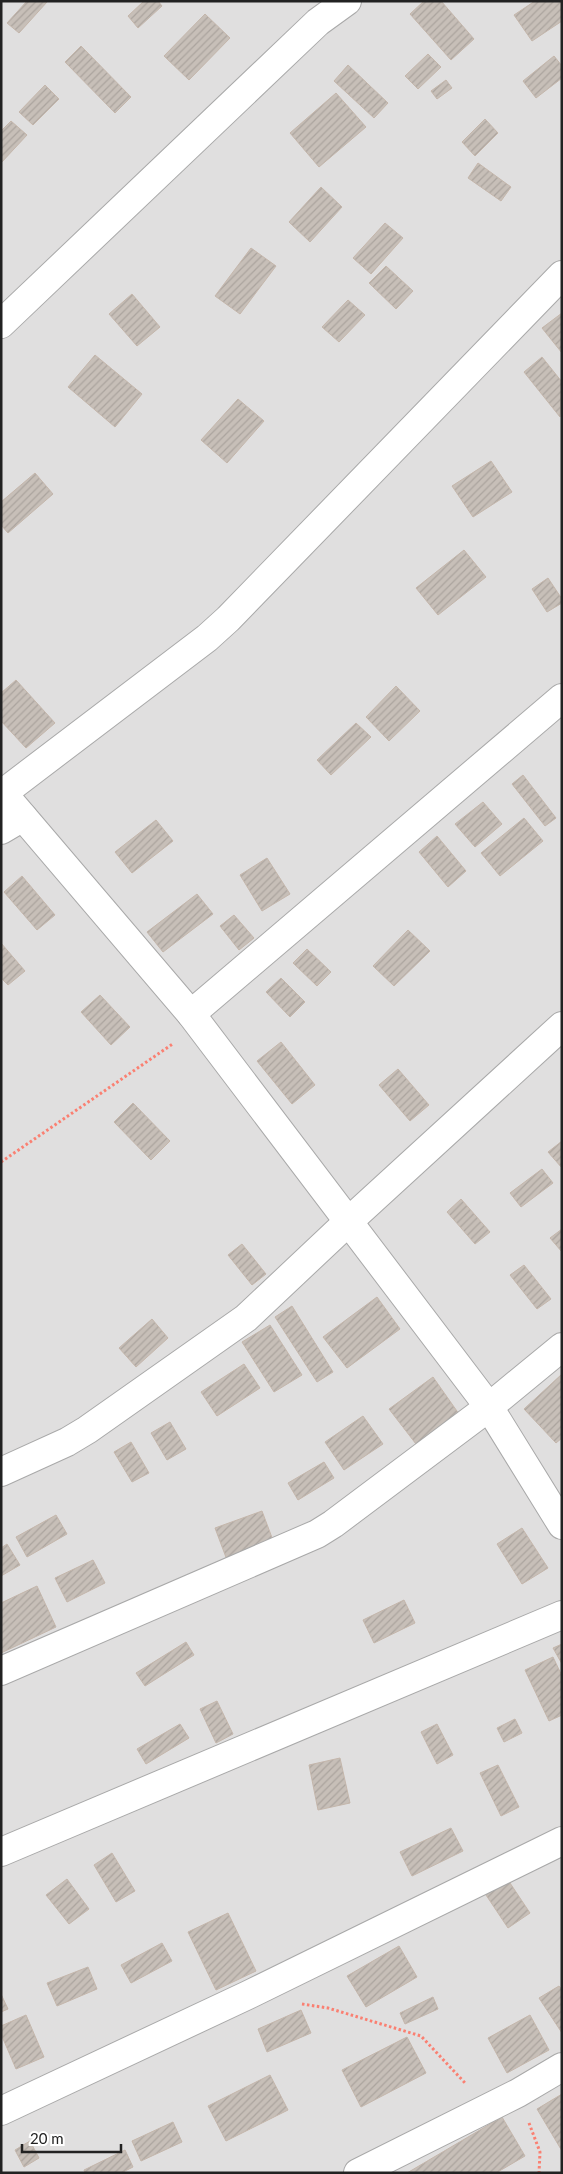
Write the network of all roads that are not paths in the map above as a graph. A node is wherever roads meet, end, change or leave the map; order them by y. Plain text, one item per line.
1 (347, 1) edge
2 (562, 275) edge
3 (1, 324) edge
4 (562, 698) edge
5 (2, 792) edge
6 (12, 824) edge
7 (191, 1014) junction
8 (562, 1026) edge
9 (348, 1221) junction
10 (562, 1347) edge
11 (488, 1406) junction
12 (1, 1472) edge
13 (562, 1525) edge
14 (562, 1615) edge
15 (1, 1671) edge
16 (562, 1841) edge
17 (1, 1852) edge
18 (562, 2067) edge
19 (1, 2111) edge
20 (358, 2173) edge

1 - 3 street
2 - 5 street
4 - 7 street
5 - 6 street
6 - 7 street
7 - 9 street
8 - 9 street
9 - 11 street
9 - 12 street
10 - 11 street
11 - 13 street
11 - 15 street
14 - 17 street
16 - 19 street
18 - 20 street

